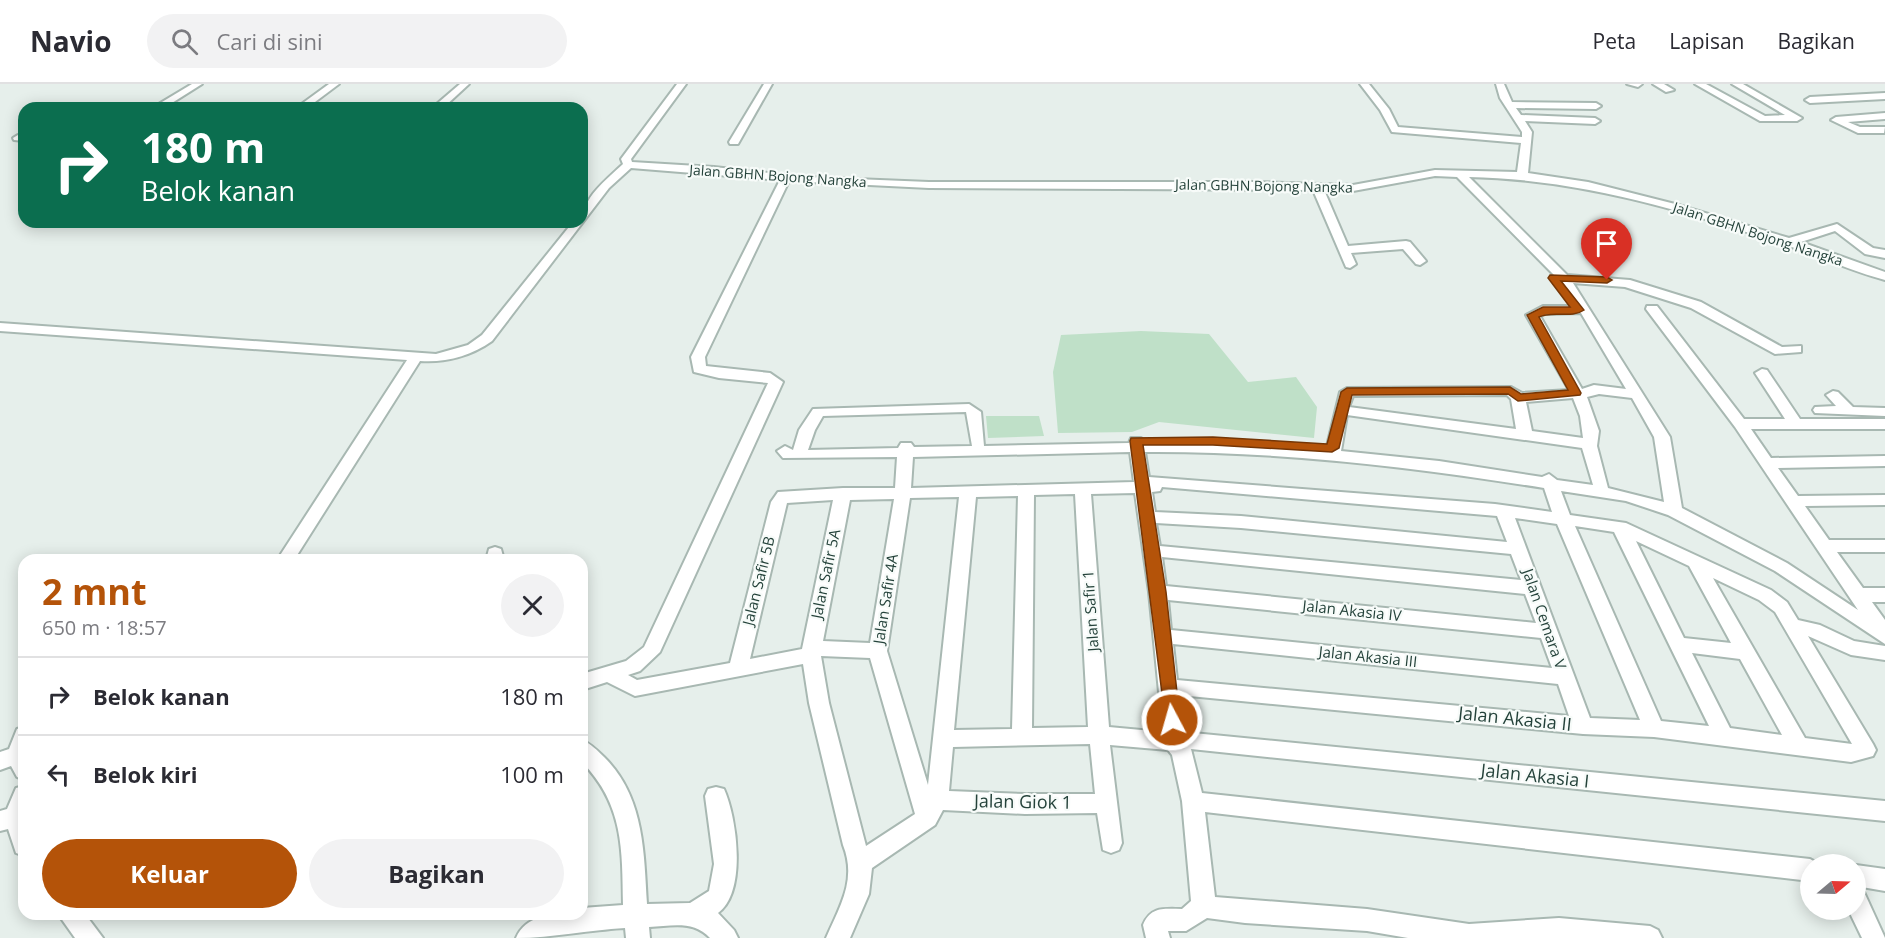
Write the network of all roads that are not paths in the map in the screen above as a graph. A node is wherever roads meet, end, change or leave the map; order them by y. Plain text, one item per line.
1 (198, 84) edge
2 (335, 84) edge
3 (465, 84) edge
4 (682, 84) edge
5 (768, 84) edge
6 (1364, 84) edge
7 (1500, 84) edge
8 (1631, 84) edge
9 (1638, 84) edge
10 (1657, 84) edge
11 (1699, 84) edge
12 (1736, 84) edge
13 (1876, 84) edge
14 (1885, 88) edge
15 (1669, 90) dead end
16 (1885, 96) edge
17 (1704, 97) dead end
18 (1720, 97) junction
19 (1810, 100) dead end
20 (167, 102) edge
21 (310, 102) edge
22 (444, 102) edge
23 (1509, 105) junction
24 (1596, 106) dead end
25 (1885, 116) edge
26 (1859, 117) junction
27 (1520, 118) junction
28 (1595, 121) dead end
29 (1884, 130) edge
30 (1526, 140) junction
31 (734, 142) dead end
32 (627, 165) junction
33 (1453, 172) junction
34 (1522, 175) junction
35 (784, 182) dead end
36 (1318, 188) junction
37 (588, 210) edge
38 (574, 228) edge
39 (1789, 242) junction
40 (1343, 250) junction
41 (1869, 251) junction
42 (1885, 254) edge
43 (1832, 257) junction
44 (1420, 261) dead end
45 (1350, 264) dead end
46 (1885, 276) edge
47 (1558, 278) junction
48 (1652, 309) dead end
49 (1578, 310) junction
50 (0, 327) edge
51 (19, 328) junction
52 (0, 341) edge
53 (1796, 349) dead end
54 (415, 358) junction
55 (1762, 373) dead end
56 (1575, 393) junction
57 (1630, 395) junction
58 (1833, 395) dead end
59 (1518, 398) junction
60 (1341, 410) junction
61 (1820, 410) dead end
62 (1849, 411) junction
63 (1883, 417) edge
64 (1740, 424) junction
65 (1795, 424) junction
66 (1524, 436) junction
67 (978, 444) junction
68 (1142, 444) junction
69 (1589, 445) junction
70 (906, 449) junction
71 (1333, 451) junction
72 (1885, 461) edge
73 (1766, 463) junction
74 (1550, 481) junction
75 (1150, 485) junction
76 (1601, 486) junction
77 (1083, 488) junction
78 (968, 490) junction
79 (1026, 490) junction
80 (903, 492) junction
81 (843, 493) junction
82 (1885, 500) edge
83 (1793, 501) junction
84 (1669, 506) junction
85 (1504, 511) junction
86 (1153, 518) junction
87 (1563, 519) junction
88 (1620, 528) junction
89 (1823, 546) junction
90 (1885, 546) edge
91 (1520, 549) junction
92 (1162, 551) junction
93 (289, 554) edge
94 (1695, 562) junction
95 (1534, 588) junction
96 (1163, 592) junction
97 (1860, 595) junction
98 (1885, 595) edge
99 (1792, 626) junction
100 (1546, 631) junction
101 (1881, 631) edge
102 (1172, 637) junction
103 (1678, 644) junction
104 (878, 651) junction
105 (811, 652) junction
106 (1746, 652) junction
107 (1885, 653) edge
108 (738, 669) junction
109 (611, 675) junction
110 (1563, 677) junction
111 (588, 681) edge
112 (1178, 687) junction
113 (1583, 726) junction
114 (1654, 729) junction
115 (1099, 735) junction
116 (1724, 736) junction
117 (1022, 737) junction
118 (945, 739) junction
119 (1180, 744) junction
120 (1799, 746) junction
121 (588, 754) edge
122 (716, 796) dead end
123 (1193, 801) junction
124 (1108, 803) junction
125 (18, 804) edge
126 (932, 809) junction
127 (1885, 812) edge
128 (8, 819) edge
129 (18, 836) edge
130 (1112, 843) dead end
131 (861, 862) junction
132 (1800, 869) edge
133 (1866, 877) edge
134 (1885, 880) edge
135 (1202, 906) junction
136 (693, 914) junction
137 (76, 920) edge
138 (1866, 920) edge
139 (637, 927) edge
140 (1618, 936) edge
141 (92, 938) edge
142 (528, 938) edge
143 (726, 938) edge
144 (838, 938) edge
145 (1158, 938) edge
146 (1650, 938) edge
147 (1875, 938) edge

1 - 20 street
2 - 21 street
3 - 22 street
4 - 32 street
5 - 31 street
6 - 30 street
7 - 23 street
8 - 9 street
10 - 15 street
11 - 18 street
12 - 18 street
13 - 14 street
16 - 19 street
17 - 18 street
23 - 24 street
23 - 27 street
25 - 26 street
26 - 29 street
26 - 29 street
27 - 28 street
27 - 30 street
30 - 34 street
32 - 36 street, Jalan GBHN Bojong Nangka
32 - 37 street
33 - 34 street, Jalan GBHN Bojong Nangka
33 - 36 street, Jalan GBHN Bojong Nangka
33 - 47 street
34 - 39 street, Jalan GBHN Bojong Nangka
35 - 109 street
36 - 40 street
38 - 54 street
39 - 41 street
39 - 43 street, Jalan GBHN Bojong Nangka
40 - 44 street
40 - 45 street
41 - 42 street
41 - 43 street
43 - 46 street, Jalan GBHN Bojong Nangka
47 - 49 street
47 - 53 street
47 - 57 street
48 - 64 street
49 - 56 street
49 - 57 street
50 - 51 street
51 - 52 street
51 - 54 street
54 - 93 street
55 - 65 street
56 - 57 street
56 - 59 street
56 - 69 street
57 - 84 street
58 - 62 street
59 - 60 street
59 - 66 street
60 - 66 street
60 - 71 street
61 - 62 street
62 - 63 street
63 - 65 street
64 - 65 street
64 - 73 street
66 - 69 street
67 - 68 street
67 - 70 street
67 - 70 street
68 - 70 street
68 - 71 street
68 - 75 street
69 - 76 street
70 - 80 street, Jalan Safir 4A
71 - 74 street
72 - 73 street
73 - 83 street
74 - 76 street
74 - 84 street
74 - 87 street
75 - 77 street
75 - 85 street
75 - 86 street
76 - 84 street
77 - 79 street
77 - 115 street, Jalan Safir 1
78 - 79 street
78 - 80 street
78 - 118 street
79 - 117 street
80 - 81 street
80 - 104 street, Jalan Safir 4A
81 - 105 street, Jalan Safir 5A
81 - 108 street, Jalan Safir 5B
82 - 83 street
83 - 89 street
84 - 101 street
85 - 87 street
85 - 91 street, Jalan Cemara V
86 - 91 street
86 - 92 street
86 - 96 street
87 - 88 street
87 - 114 street
88 - 94 street
88 - 103 street
89 - 90 street
89 - 97 street
91 - 95 street, Jalan Cemara V
92 - 95 street
92 - 96 street
94 - 99 street
94 - 106 street
95 - 100 street, Jalan Cemara V
96 - 100 street, Jalan Akasia IV
96 - 102 street
96 - 119 street
97 - 98 street
97 - 101 street
99 - 107 street
99 - 120 street, Jalan Akasia II
100 - 110 street, Jalan Cemara V
102 - 110 street, Jalan Akasia III
102 - 112 street
103 - 106 street
103 - 116 street
104 - 105 street
104 - 126 street, Jalan Safir 4A
105 - 108 street
105 - 131 street
106 - 120 street
108 - 109 street
109 - 111 street
110 - 113 street, Jalan Cemara V
112 - 113 street, Jalan Akasia II
112 - 119 street
113 - 114 street, Jalan Akasia II
114 - 116 street, Jalan Akasia II
115 - 117 street, Jalan Akasia I
115 - 119 street, Jalan Akasia I
115 - 124 street
116 - 120 street, Jalan Akasia II
117 - 118 street, Jalan Akasia I
118 - 126 street
119 - 123 street
119 - 127 street, Jalan Akasia I
121 - 139 street
122 - 136 street
123 - 132 street
123 - 135 street
124 - 126 street, Jalan Giok 1
124 - 130 street
125 - 128 street
126 - 131 street
128 - 129 street
131 - 144 street
133 - 134 street
135 - 140 street
135 - 145 street
136 - 139 street
136 - 143 street
137 - 141 street
138 - 147 street
139 - 142 street
140 - 146 street

